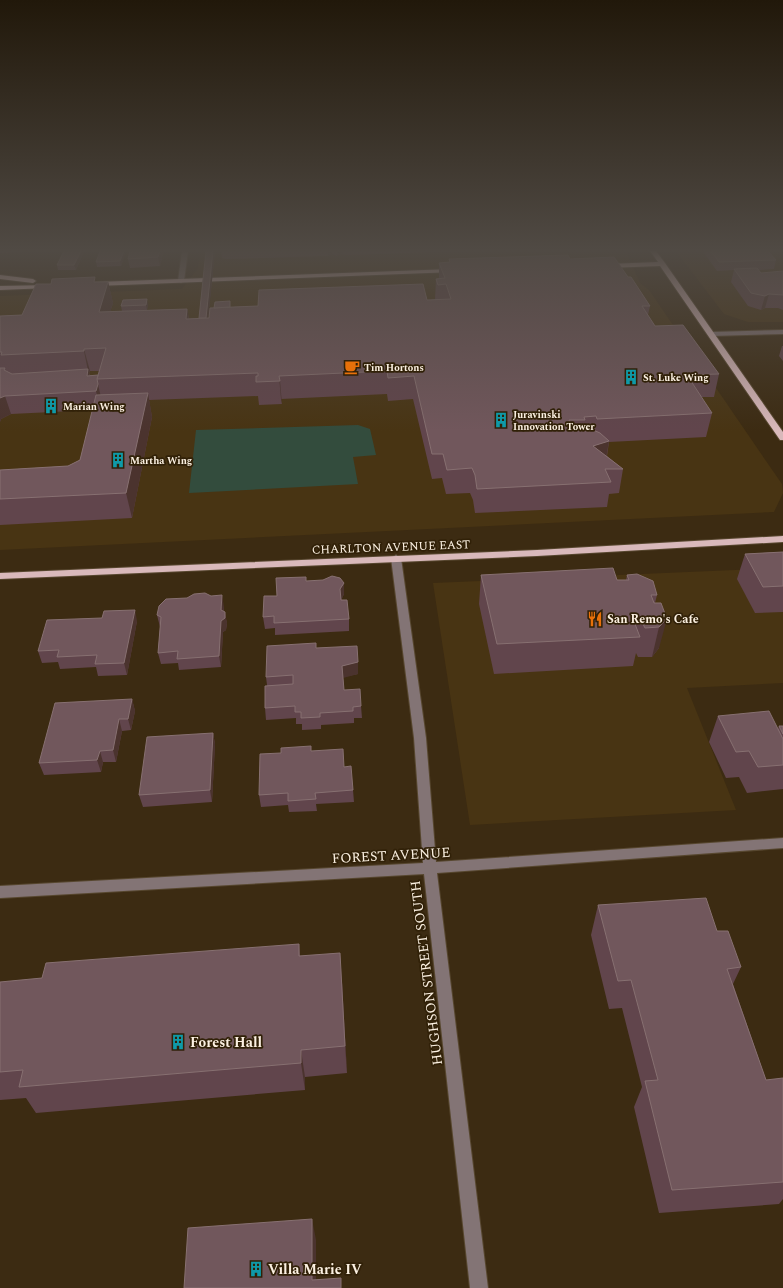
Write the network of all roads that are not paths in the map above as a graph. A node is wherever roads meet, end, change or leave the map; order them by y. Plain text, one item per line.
1 (695, 311) edge
2 (783, 332) edge
3 (711, 334) junction
4 (783, 438) edge
5 (783, 539) edge
6 (396, 558) junction
7 (0, 576) edge
8 (783, 843) edge
9 (430, 868) junction
10 (0, 892) edge
11 (479, 1288) edge

1 - 3 main road
2 - 3 street
3 - 4 main road
5 - 6 main road, CHARLTON AVENUE EAST
6 - 7 main road, CHARLTON AVENUE EAST
6 - 9 street, HUGHSON STREET SOUTH
8 - 9 street, FOREST AVENUE
9 - 10 street, FOREST AVENUE
9 - 11 street, HUGHSON STREET SOUTH

